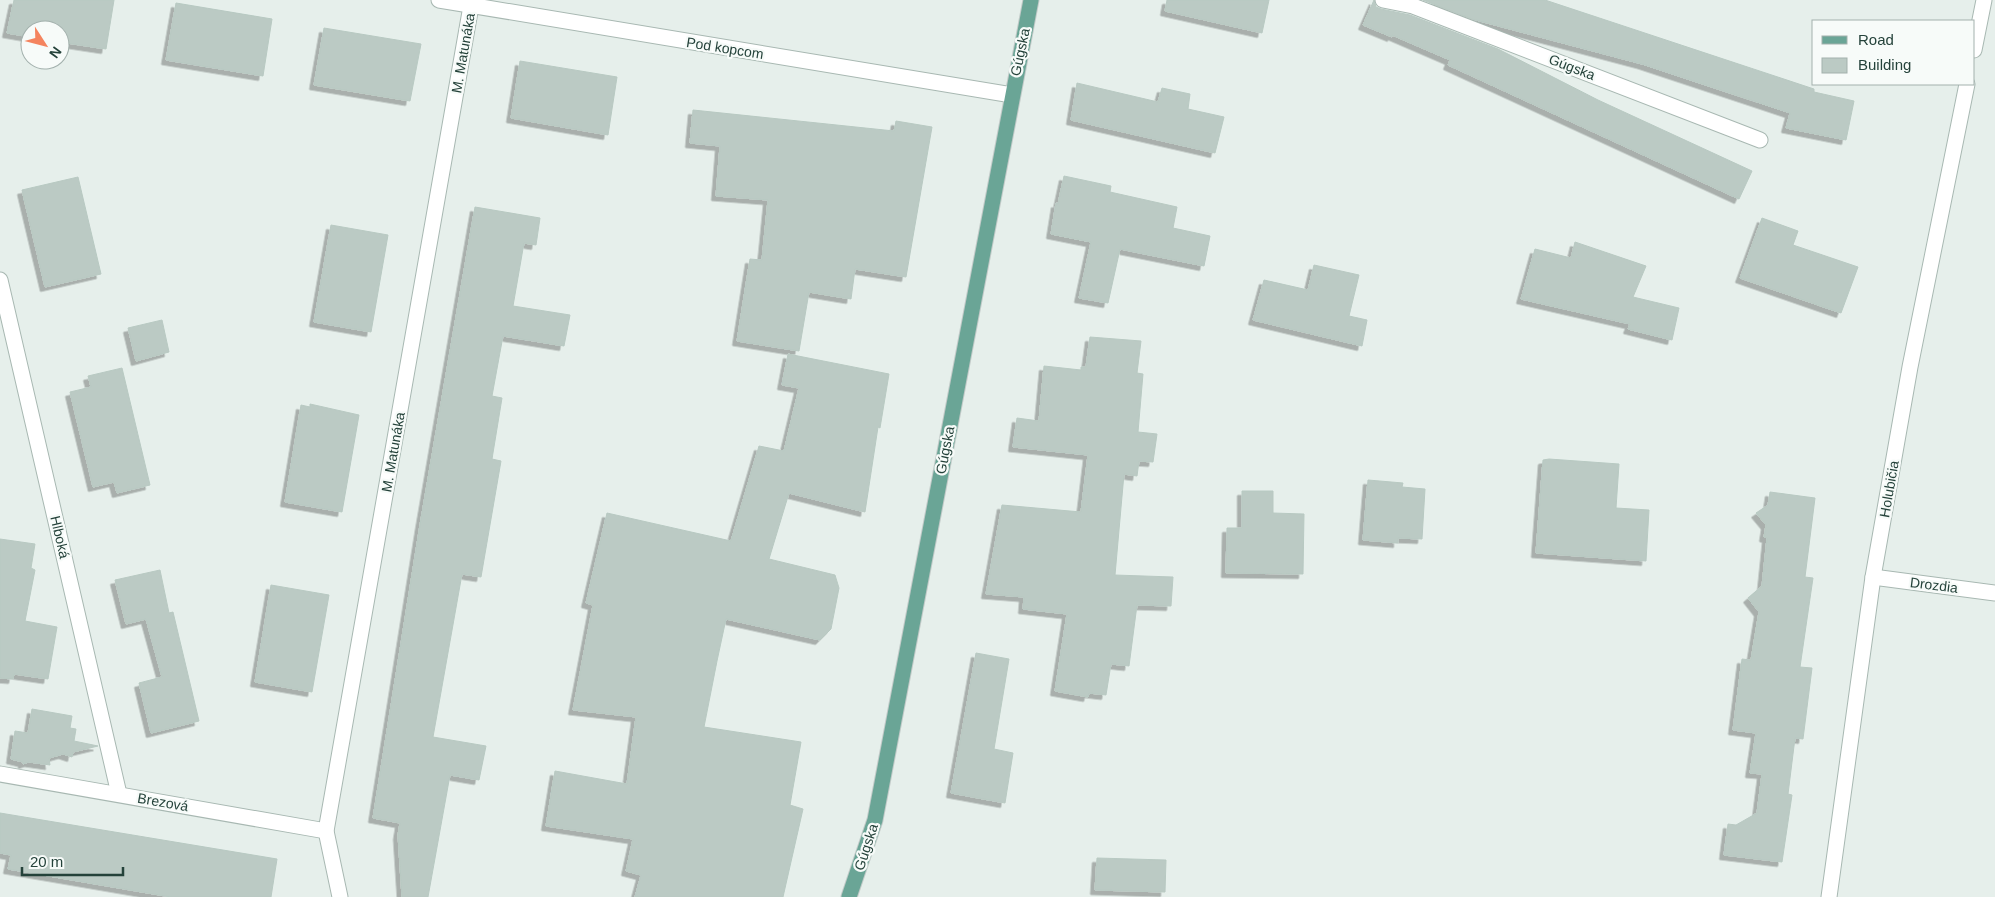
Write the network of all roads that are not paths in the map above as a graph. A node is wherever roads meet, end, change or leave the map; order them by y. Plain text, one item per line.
1 (439, 0) edge
2 (1031, 0) edge
3 (1383, 0) edge
4 (1984, 0) edge
5 (471, 6) junction
6 (1975, 45) edge
7 (1967, 85) edge
8 (1012, 95) junction
9 (1760, 140) dead end
10 (0, 280) edge
11 (1873, 577) junction
12 (1995, 593) edge
13 (0, 774) edge
14 (120, 794) junction
15 (326, 831) junction
16 (340, 897) edge
17 (849, 897) edge
18 (1829, 897) edge

1 - 5 street, Pod kopcom
2 - 8 main road, Gúgska
3 - 9 street, Gúgska
4 - 6 street
5 - 8 street, Pod kopcom
5 - 15 street, M. Matunáka
7 - 11 street, Holubičia
8 - 17 main road, Gúgska
10 - 14 street, Hlboká
11 - 12 street, Drozdia
11 - 18 street, Holubičia
13 - 14 street, Brezová
14 - 15 street, Brezová
15 - 16 street, M. Matunáka

